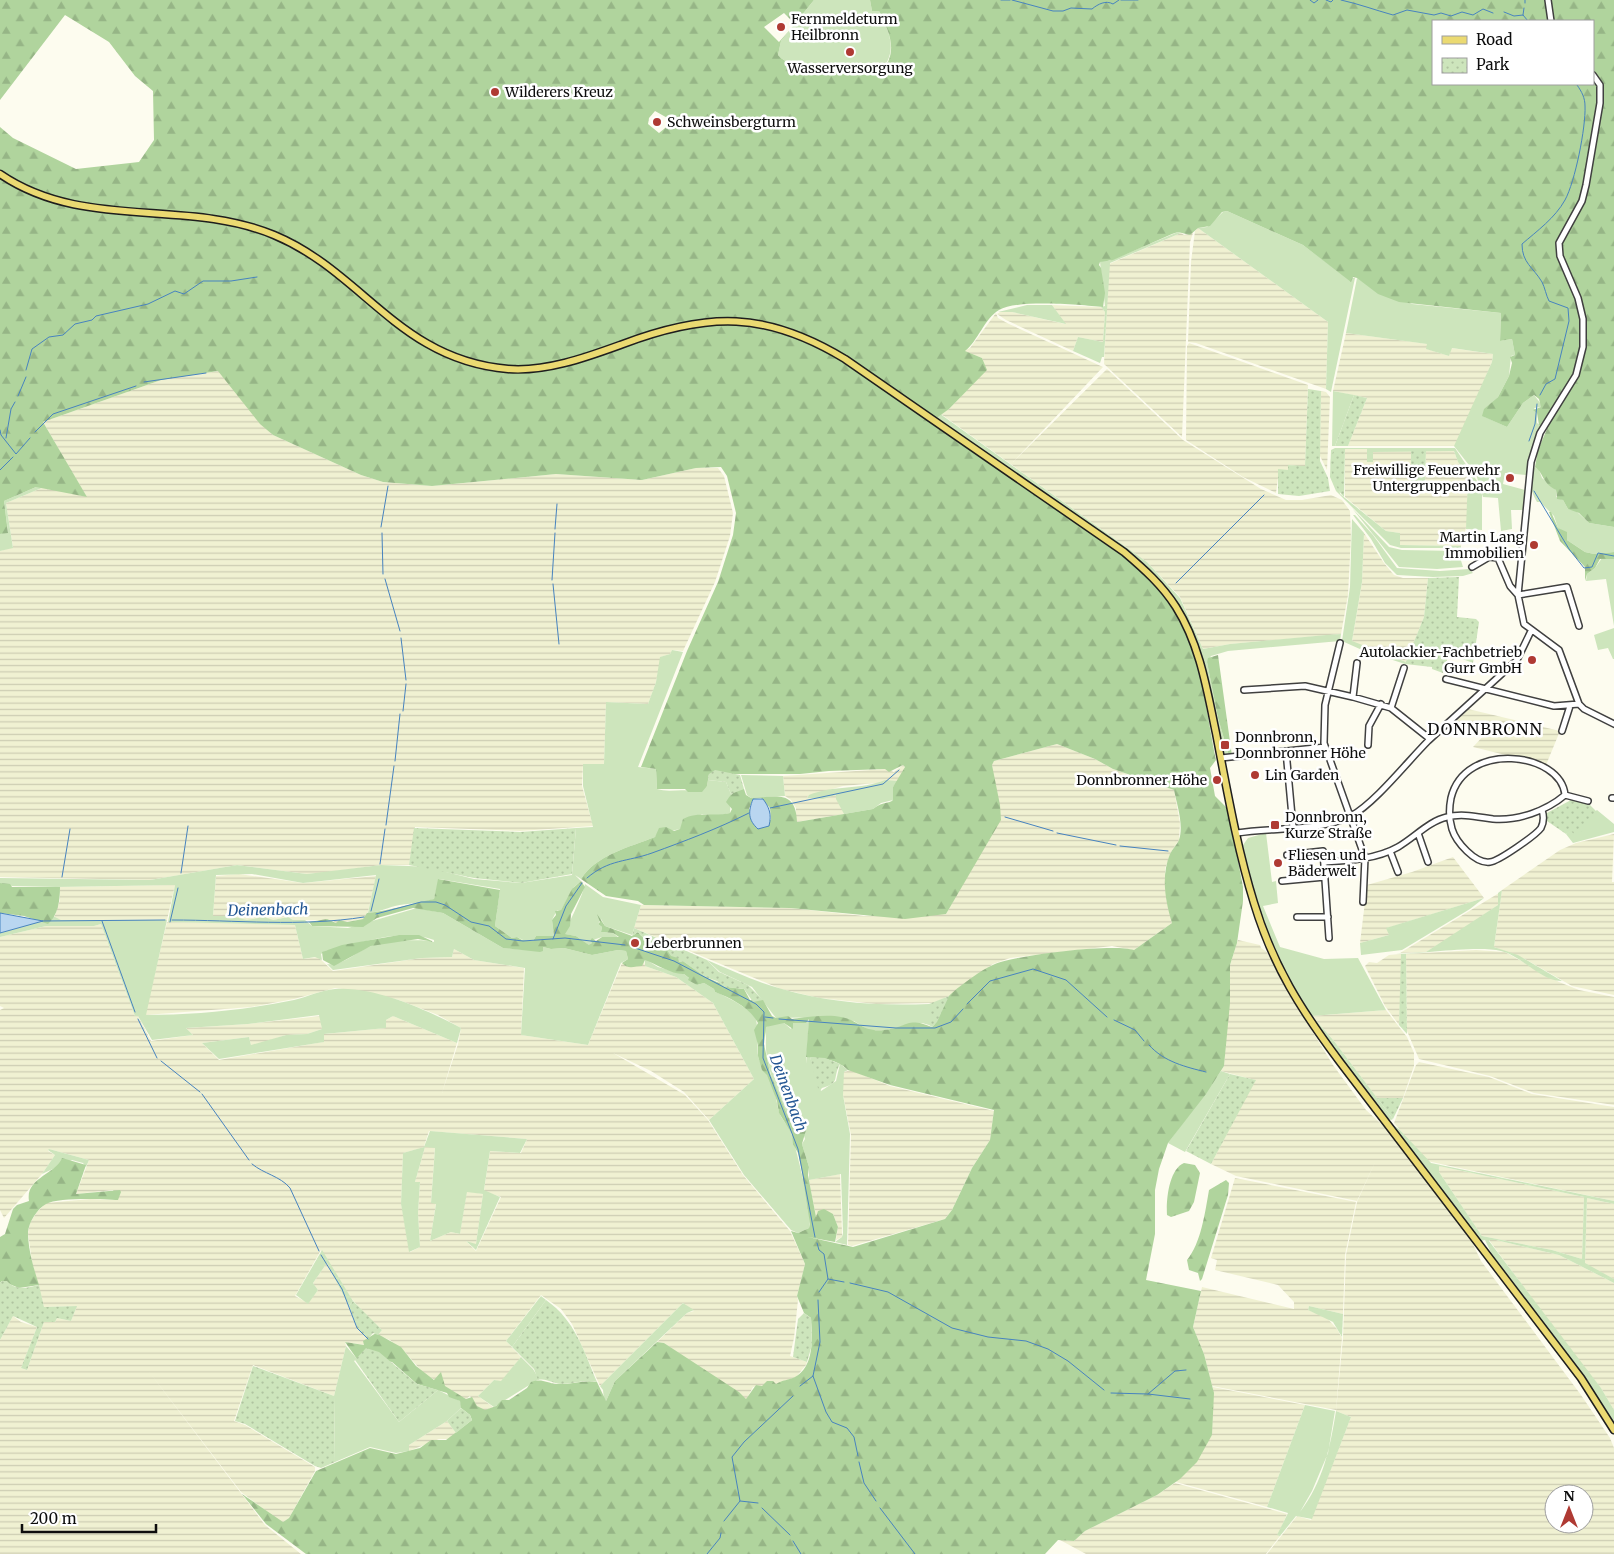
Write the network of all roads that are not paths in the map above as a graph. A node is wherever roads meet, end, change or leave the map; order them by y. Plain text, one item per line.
1 (1548, 0) edge
2 (1551, 20) edge
3 (1594, 76) edge
4 (0, 174) edge
5 (1472, 567) dead end
6 (1518, 595) junction
7 (1579, 626) dead end
8 (1531, 631) junction
9 (1340, 643) dead end
10 (1357, 663) dead end
11 (1404, 668) dead end
12 (1446, 679) dead end
13 (1486, 688) junction
14 (1244, 690) dead end
15 (1328, 691) junction
16 (1353, 697) junction
17 (1381, 704) junction
18 (1579, 704) junction
19 (1570, 706) junction
20 (1391, 708) junction
21 (1614, 724) edge
22 (1562, 731) dead end
23 (1430, 739) junction
24 (1368, 745) dead end
25 (1325, 747) junction
26 (1286, 751) junction
27 (1221, 758) junction
28 (1564, 795) junction
29 (1588, 801) dead end
30 (1542, 810) junction
31 (1350, 816) junction
32 (1450, 816) junction
33 (1294, 827) junction
34 (1237, 833) junction
35 (1418, 834) junction
36 (1390, 851) junction
37 (1287, 855) dead end
38 (1365, 858) junction
39 (1324, 862) junction
40 (1428, 862) dead end
41 (1398, 872) dead end
42 (1325, 877) junction
43 (1282, 881) dead end
44 (1362, 902) dead end
45 (1297, 917) dead end
46 (1328, 917) junction
47 (1329, 938) dead end
48 (1614, 1430) edge

1 - 2 street
3 - 6 street
4 - 27 main road
5 - 6 street
6 - 7 street
6 - 8 street
8 - 13 street
8 - 18 street
9 - 15 street
10 - 16 street
11 - 20 street
12 - 13 street
13 - 19 street
13 - 23 street
14 - 15 street
15 - 16 street
15 - 25 street
16 - 17 street
17 - 20 street
17 - 24 street
18 - 19 street
18 - 21 street
19 - 22 street
20 - 23 street
23 - 31 street
25 - 26 street
25 - 31 street
26 - 27 street
26 - 33 street
27 - 34 main road
28 - 29 street
28 - 30 street
28 - 32 street
30 - 32 street
30 - 32 street
31 - 33 street
31 - 38 street
32 - 35 street
33 - 34 street
34 - 48 main road
35 - 36 street
35 - 40 street
36 - 38 street
36 - 41 street
37 - 39 street
38 - 39 street
38 - 44 street
39 - 42 street
42 - 43 street
42 - 46 street
45 - 46 street
46 - 47 street

